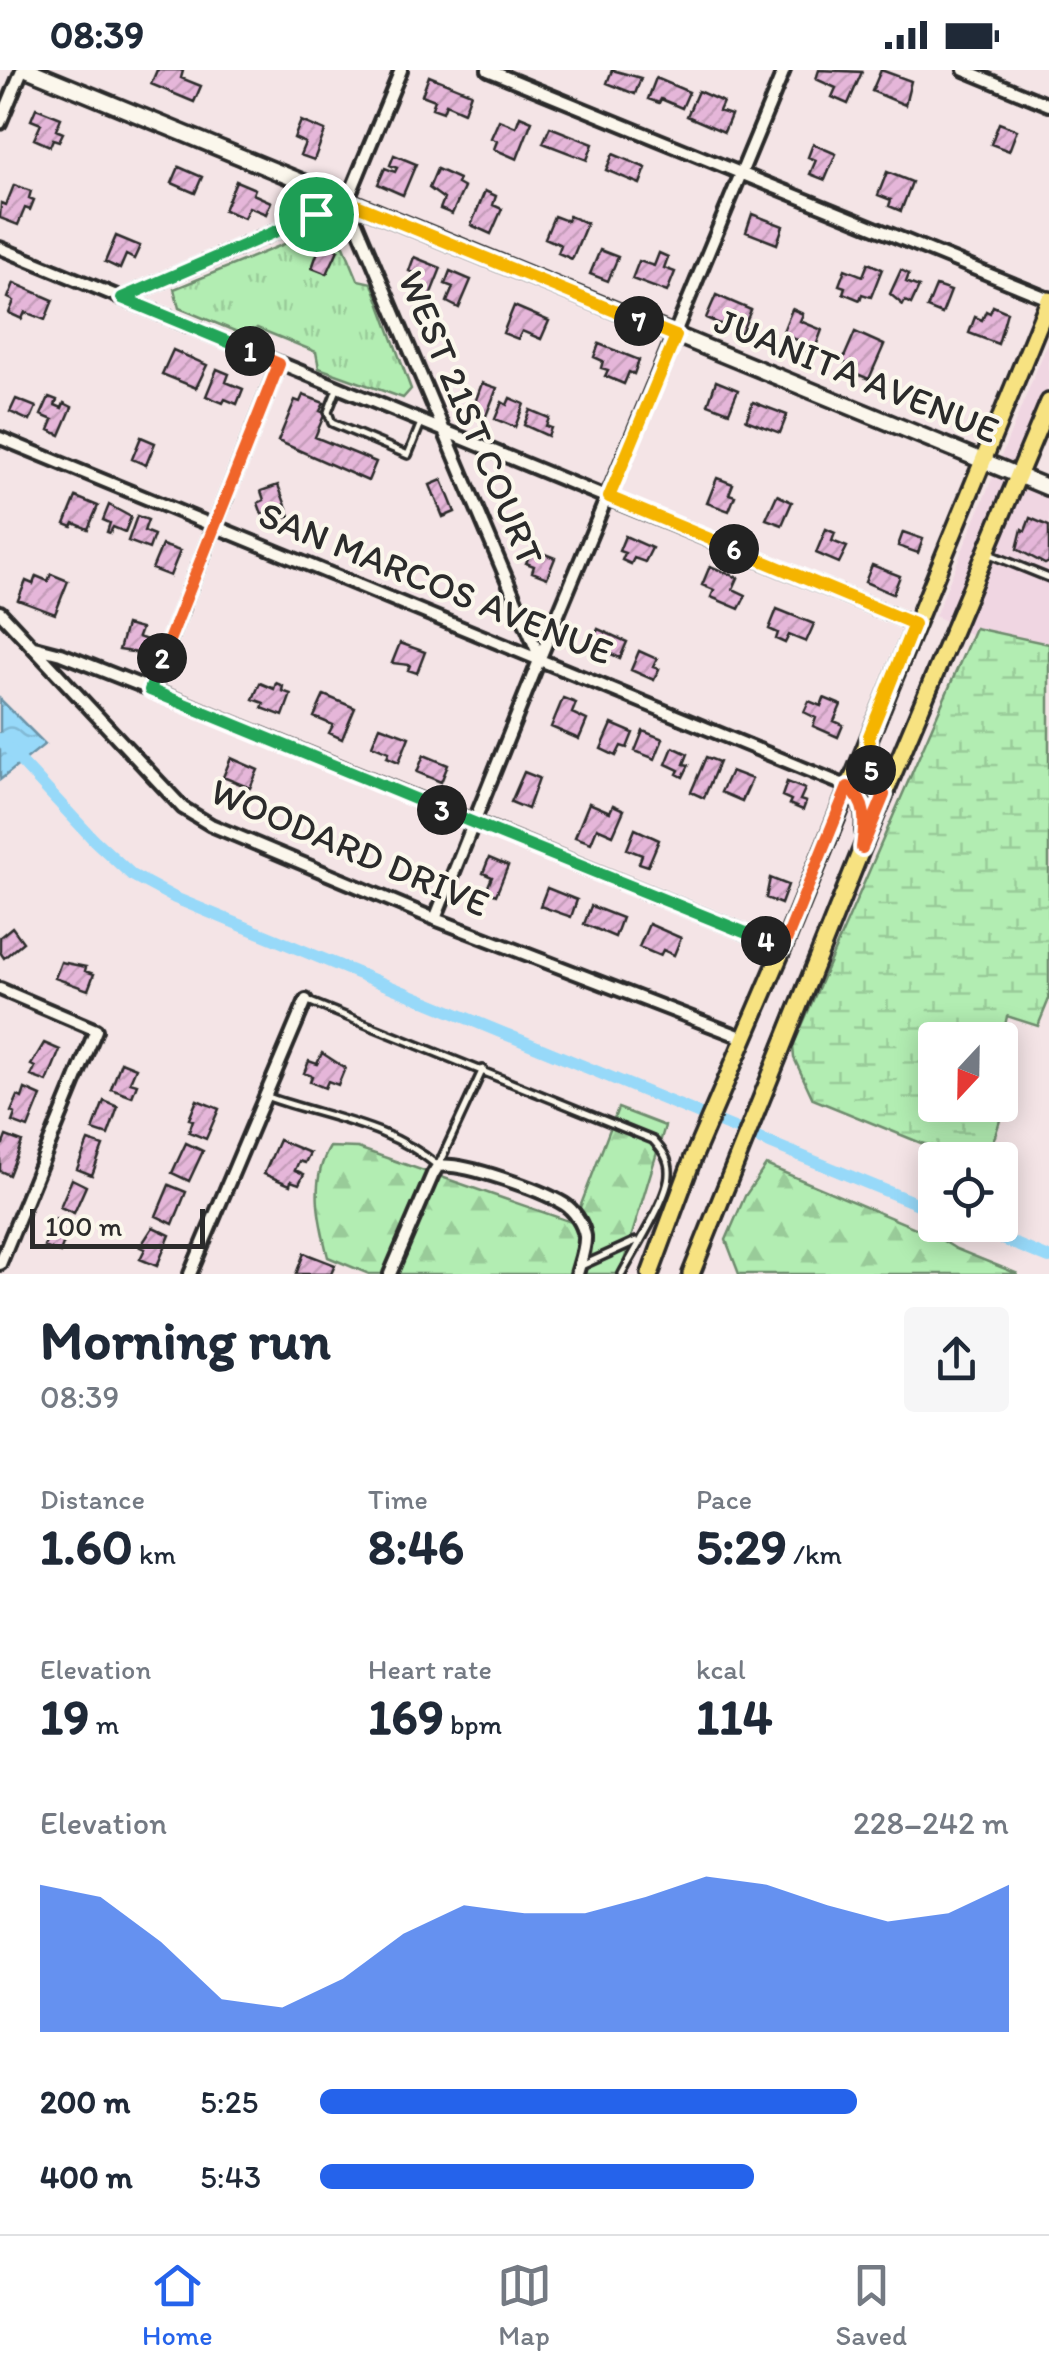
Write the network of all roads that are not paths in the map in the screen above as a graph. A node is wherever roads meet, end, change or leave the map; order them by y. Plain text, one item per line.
1 (26, 70) edge
2 (401, 70) edge
3 (488, 70) edge
4 (784, 70) edge
5 (964, 70) edge
6 (1049, 106) edge
7 (0, 123) edge
8 (743, 174) junction
9 (347, 201) junction
10 (0, 248) edge
11 (122, 298) junction
12 (1049, 300) edge
13 (676, 336) junction
14 (279, 364) junction
15 (338, 386) junction
16 (1049, 402) edge
17 (422, 420) junction
18 (443, 429) junction
19 (0, 438) edge
20 (982, 462) junction
21 (1019, 476) junction
22 (1049, 488) edge
23 (609, 497) junction
24 (213, 524) junction
25 (986, 553) junction
26 (1049, 578) edge
27 (0, 612) edge
28 (914, 624) junction
29 (33, 647) junction
30 (540, 658) junction
31 (150, 690) junction
32 (869, 736) junction
33 (848, 787) junction
34 (884, 795) junction
35 (474, 823) junction
36 (862, 848) junction
37 (435, 919) junction
38 (783, 948) junction
39 (0, 989) edge
40 (306, 1000) joint
41 (744, 1038) junction
42 (484, 1069) junction
43 (265, 1096) junction
44 (438, 1166) junction
45 (639, 1239) junction
46 (0, 1264) edge
47 (578, 1270) edge
48 (190, 1274) edge
49 (390, 1274) edge
50 (622, 1274) edge
51 (650, 1274) edge
52 (691, 1274) edge

1 - 7 street
1 - 9 street, JUANITA AVENUE
2 - 9 street
3 - 8 street
4 - 8 street
5 - 6 street
8 - 12 street
8 - 13 street
9 - 11 street
9 - 13 street, JUANITA AVENUE
9 - 18 street, WEST 21ST COURT
10 - 11 street
11 - 14 street
12 - 20 main road
13 - 20 street, JUANITA AVENUE
13 - 23 street
14 - 15 street
14 - 24 street
15 - 17 street
15 - 17 lane
16 - 21 main road
17 - 18 street
18 - 23 street
18 - 30 street, WEST 21ST COURT
19 - 24 street, SAN MARCOS AVENUE
20 - 21 street, JUANITA AVENUE
20 - 28 main road
21 - 22 street, JUANITA AVENUE
21 - 25 main road
23 - 28 street
23 - 30 street
24 - 30 street, SAN MARCOS AVENUE
24 - 31 street
25 - 26 lane
25 - 34 main road
27 - 29 street, WOODARD DRIVE
28 - 32 main road
29 - 31 street
29 - 37 street, WOODARD DRIVE
30 - 33 street, SAN MARCOS AVENUE
30 - 35 street
31 - 35 street
32 - 33 main road
32 - 34 main road
33 - 36 main road
33 - 38 main road
34 - 36 main road
35 - 37 street
35 - 38 street
36 - 52 main road
37 - 41 street, WOODARD DRIVE
38 - 41 main road
39 - 46 street
40 - 42 lane
40 - 43 street
41 - 51 main road
42 - 44 lane
42 - 45 lane
43 - 44 lane
43 - 48 street
44 - 47 street
44 - 49 street
45 - 47 lane
45 - 50 lane

